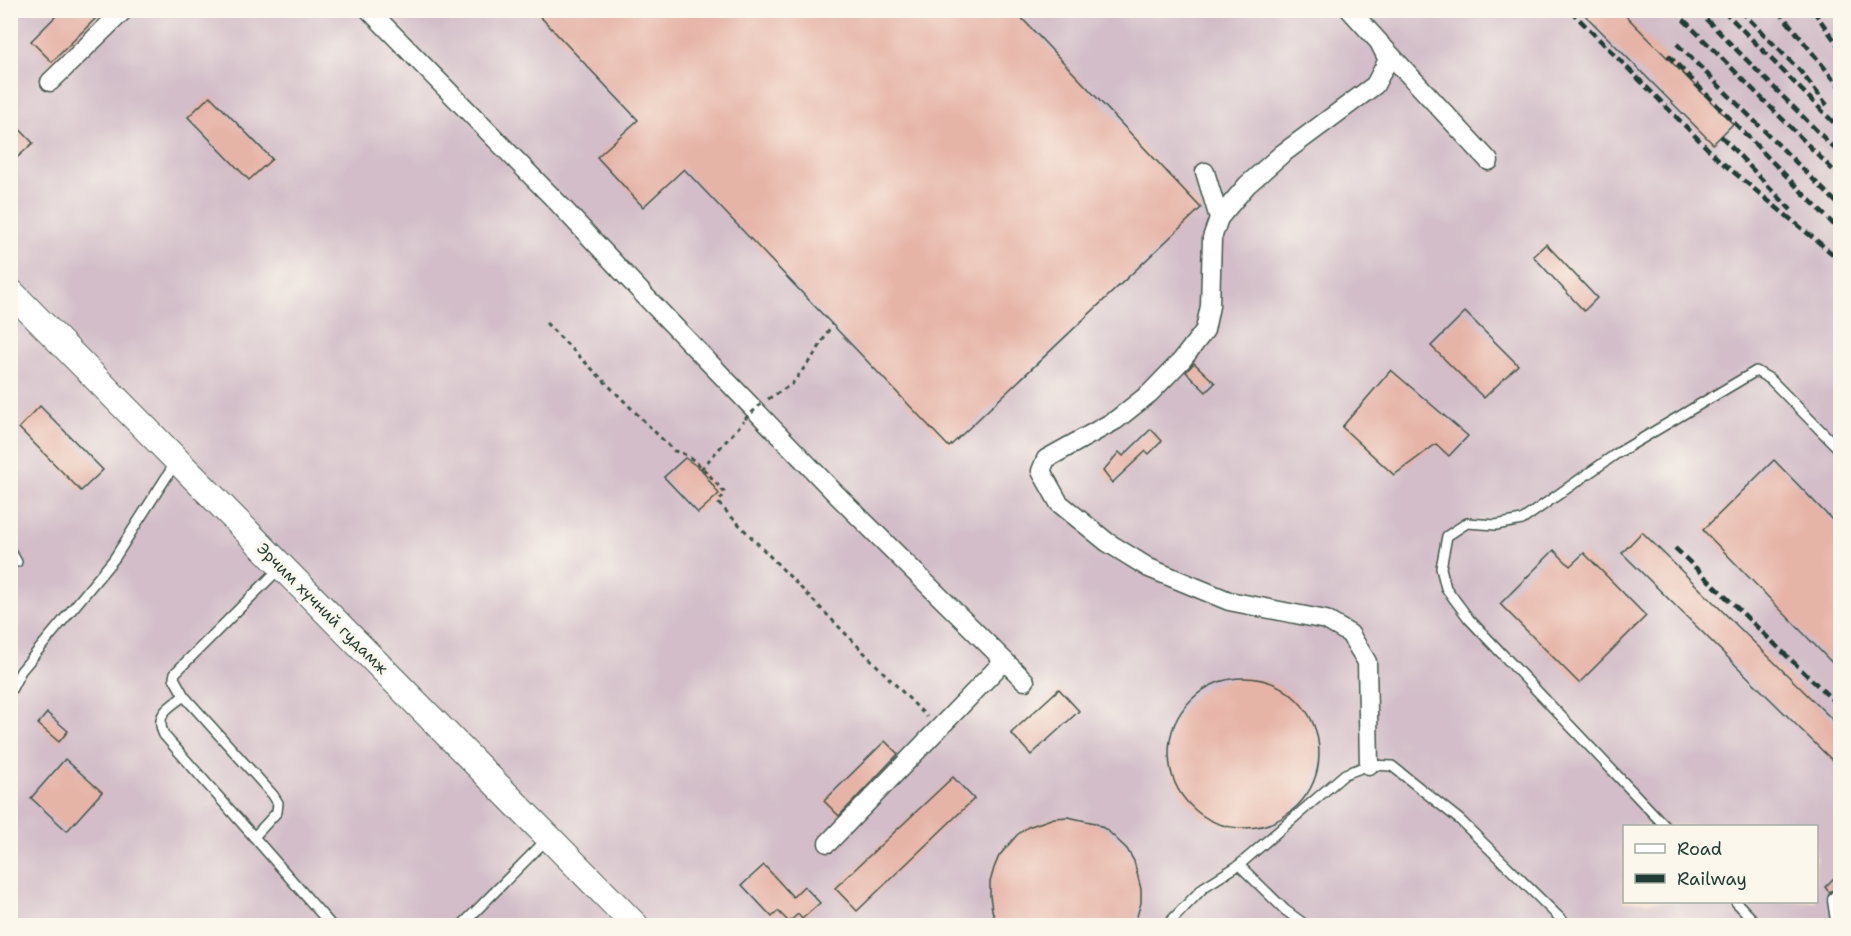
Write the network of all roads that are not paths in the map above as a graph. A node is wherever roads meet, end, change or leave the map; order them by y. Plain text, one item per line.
1 (124, 10) edge
2 (369, 10) edge
3 (1350, 10) edge
4 (1379, 42) junction
5 (50, 82) dead end
6 (1489, 161) dead end
7 (1205, 172) dead end
8 (1220, 218) junction
9 (13, 299) edge
10 (1840, 450) edge
11 (177, 460) junction
12 (10, 550) edge
13 (17, 562) dead end
14 (282, 566) junction
15 (1004, 661) junction
16 (1025, 681) dead end
17 (10, 692) edge
18 (184, 696) junction
19 (1369, 765) junction
20 (1664, 825) edge
21 (254, 837) junction
22 (549, 837) junction
23 (828, 843) dead end
24 (1239, 865) junction
25 (1837, 900) dead end
26 (1737, 903) edge
27 (1840, 920) edge
28 (332, 926) edge
29 (461, 926) edge
30 (636, 926) edge
31 (1166, 926) edge
32 (1307, 926) edge
33 (1568, 926) edge
34 (1759, 926) edge

1 - 5 street
2 - 15 street
3 - 4 street
4 - 6 street
4 - 8 street
7 - 8 street
8 - 19 street
9 - 11 main road, Эрчим хүчний гудамж
10 - 20 lane
11 - 14 main road, Эрчим хүчний гудамж
11 - 17 lane
12 - 13 lane
14 - 18 lane
14 - 22 main road, Эрчим хүчний гудамж
15 - 16 street
15 - 23 street
18 - 21 lane
18 - 21 lane
19 - 24 lane
19 - 33 lane
21 - 28 lane
22 - 29 lane
22 - 30 main road, Эрчим хүчний гудамж
24 - 31 lane
24 - 32 lane
25 - 27 street
26 - 34 lane

